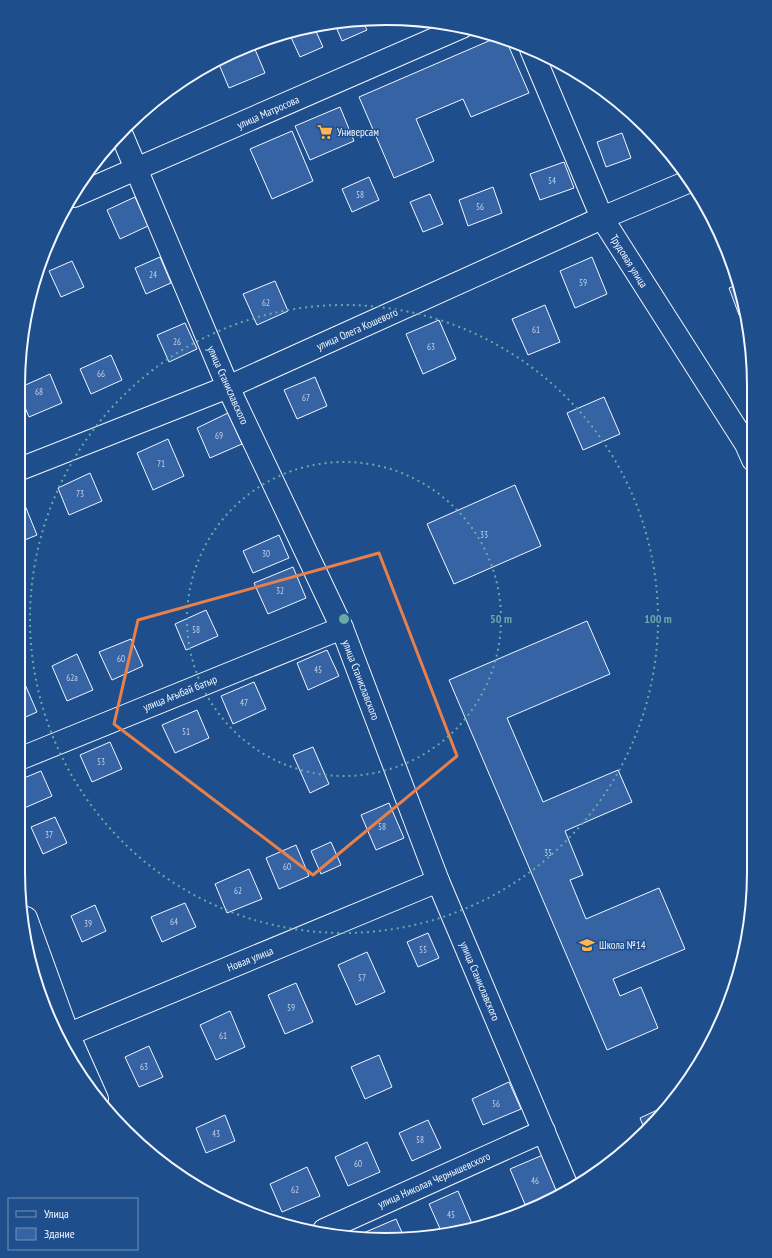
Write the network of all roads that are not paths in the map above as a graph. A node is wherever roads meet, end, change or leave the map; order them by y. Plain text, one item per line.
1 (452, 31) edge
2 (534, 57) edge
3 (124, 139) edge
4 (137, 170) junction
5 (685, 183) edge
6 (81, 193) edge
7 (602, 218) junction
8 (228, 387) junction
9 (747, 444) edge
10 (25, 468) edge
11 (342, 628) junction
12 (25, 757) edge
13 (438, 881) junction
14 (30, 929) edge
15 (65, 1035) edge
16 (76, 1056) edge
17 (544, 1131) junction
18 (566, 1185) edge
19 (328, 1228) edge

1 - 4 street, улица Матросова
2 - 7 street, Трудовая улица
3 - 4 street, улица Станиславского
4 - 6 street, улица Матросова
4 - 8 street, улица Станиславского
5 - 7 street, улица Олега Кошевого
7 - 8 street, улица Олега Кошевого
7 - 9 street, Трудовая улица
8 - 10 street, улица Олега Кошевого
8 - 11 street, улица Станиславского
11 - 12 street, улица Ағыбай батыр
11 - 13 street, улица Станиславского
13 - 15 street, Новая улица
13 - 17 street, улица Станиславского
14 - 15 street
15 - 16 street
17 - 18 street, улица Станиславского
17 - 19 street, улица Николая Чернышевского

